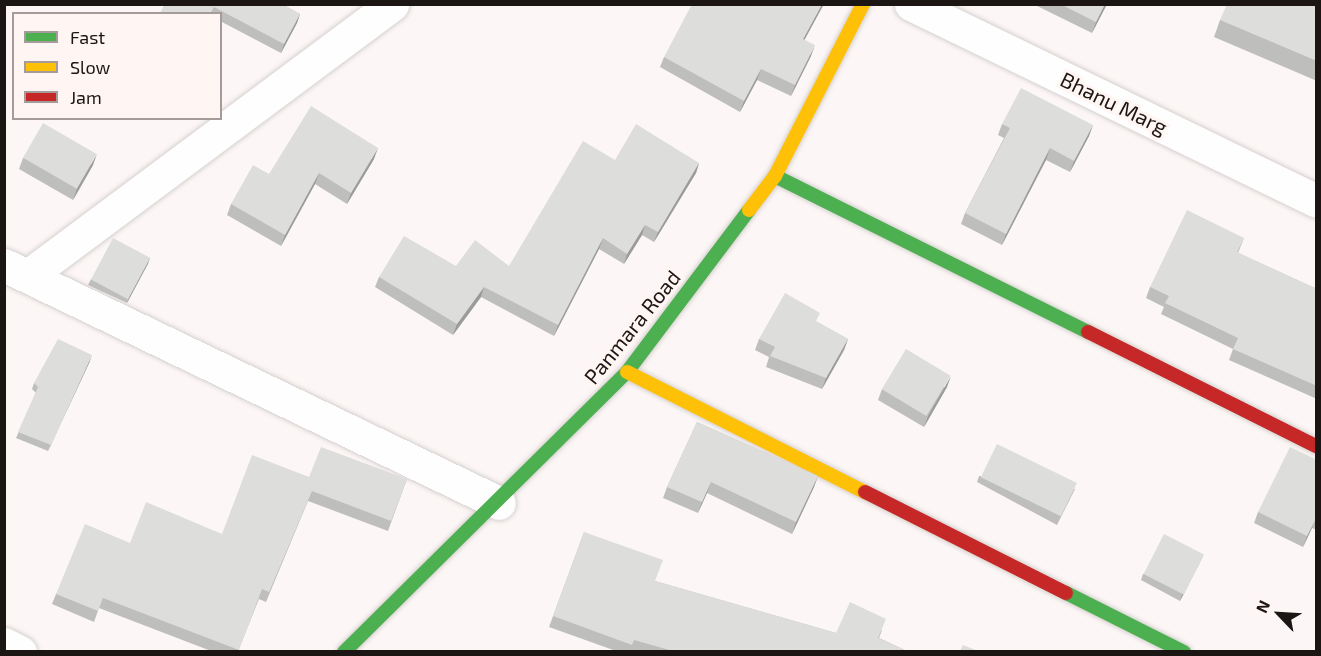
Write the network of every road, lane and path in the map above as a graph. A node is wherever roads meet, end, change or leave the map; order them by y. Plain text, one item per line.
1 (392, 4) edge
2 (863, 4) edge
3 (911, 4) edge
4 (776, 176) junction
5 (1317, 201) edge
6 (17, 270) edge
7 (627, 372) junction
8 (1317, 446) edge
9 (499, 503) junction
10 (4, 644) edge
11 (21, 651) edge
12 (344, 651) edge
13 (1184, 651) edge

1 - 6 street
2 - 4 street, Panmara Road
3 - 5 street, Bhanu Marg
4 - 7 street, Panmara Road
4 - 8 street
6 - 9 street
7 - 9 street, Panmara Road
7 - 13 street
9 - 12 street, Panmara Road
10 - 11 street

